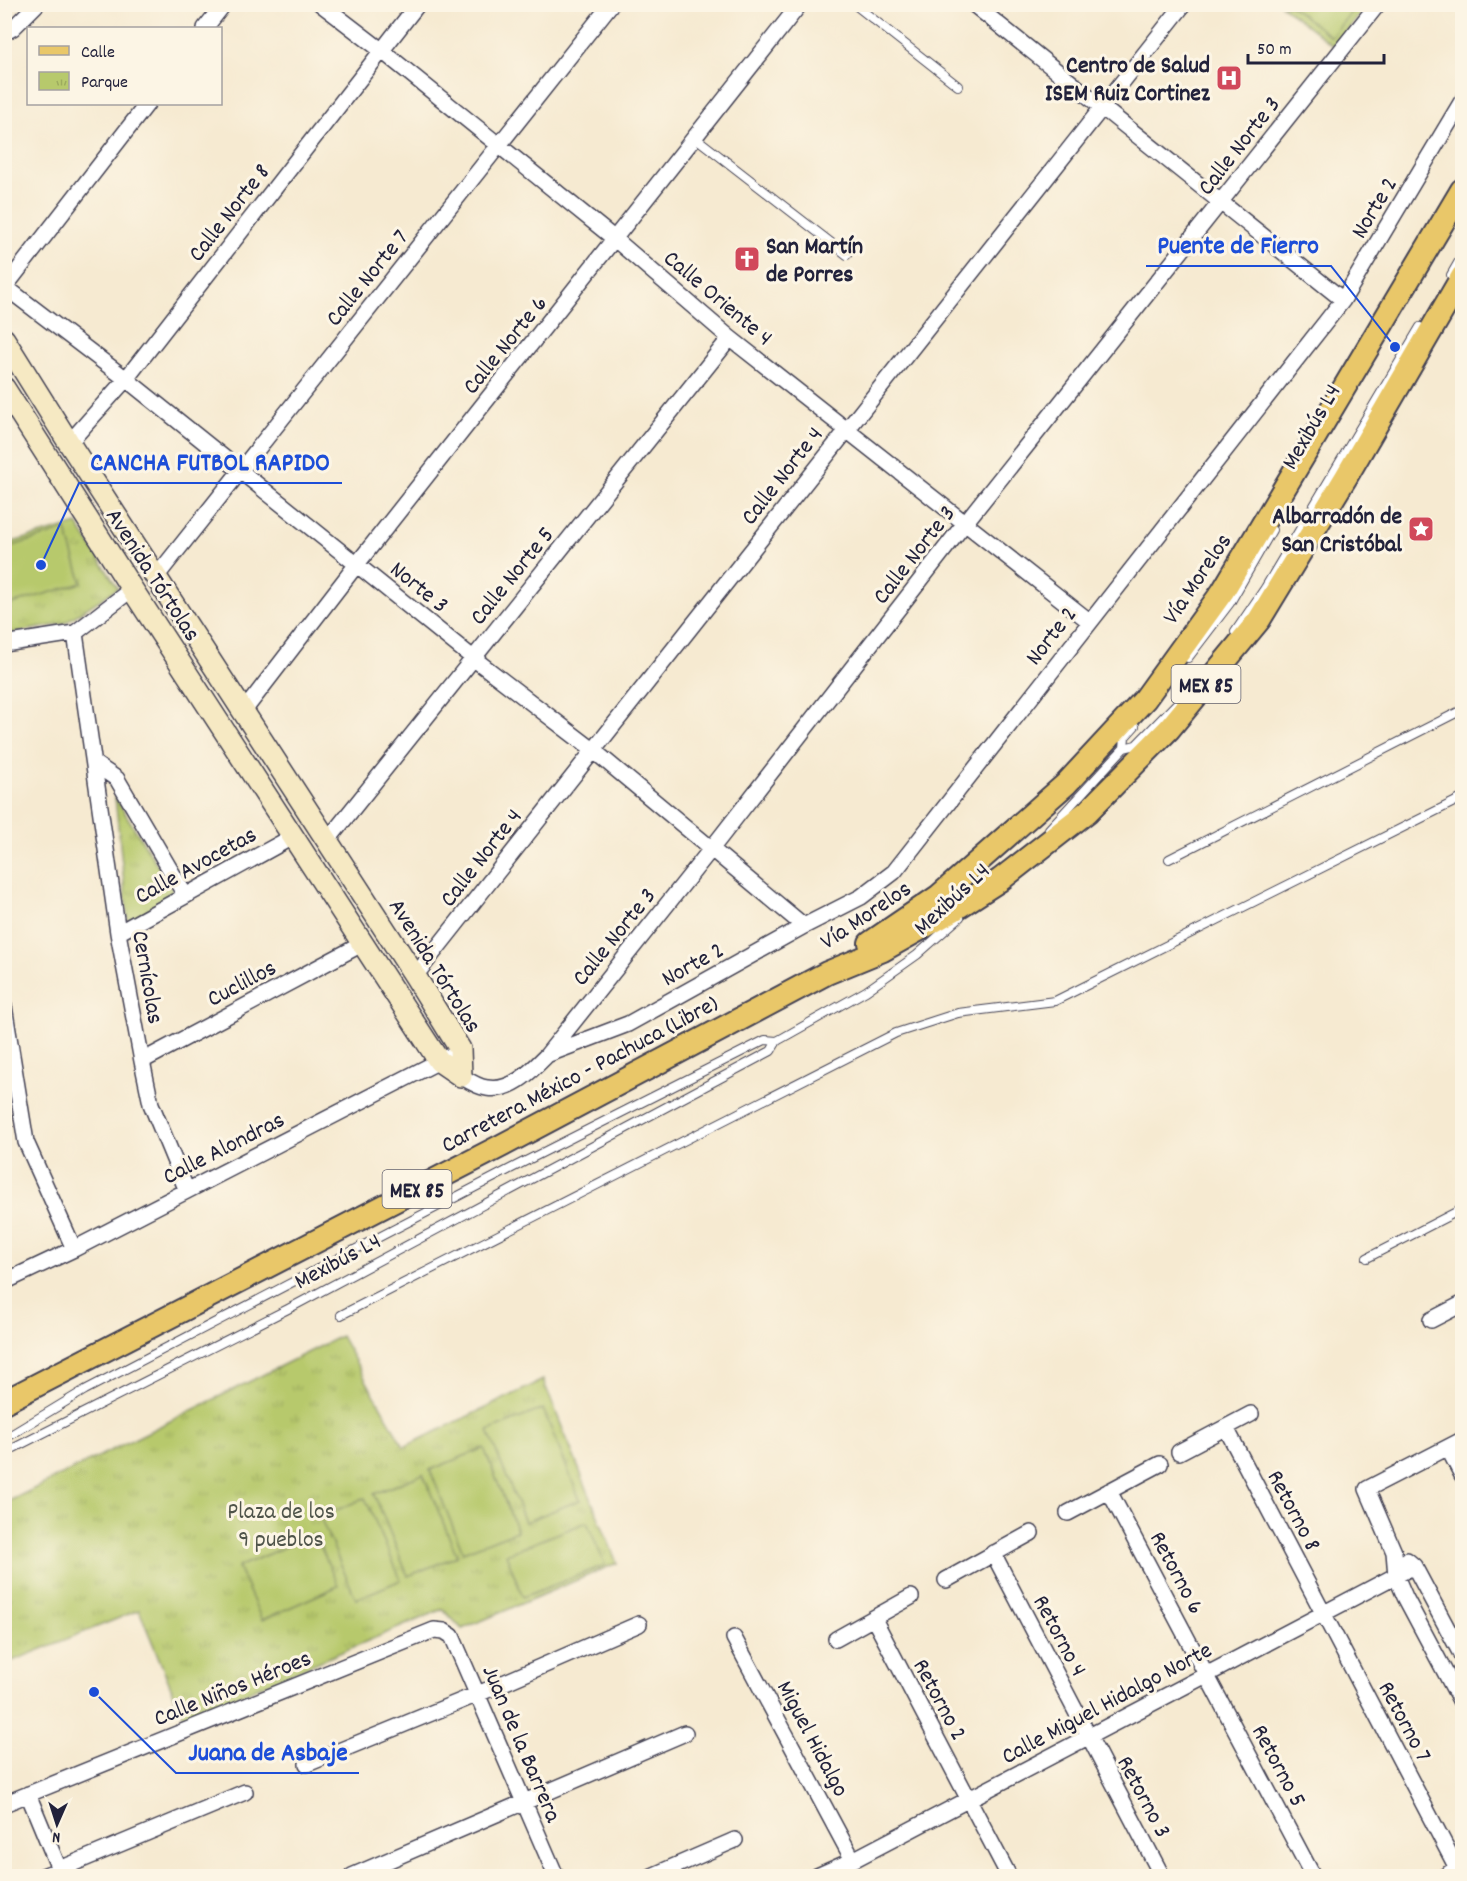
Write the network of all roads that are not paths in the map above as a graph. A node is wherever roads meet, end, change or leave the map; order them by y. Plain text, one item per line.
1 (37, 4) edge
2 (224, 4) edge
3 (321, 4) edge
4 (418, 4) edge
5 (611, 4) edge
6 (800, 4) edge
7 (854, 4) edge
8 (973, 4) edge
9 (1184, 4) edge
10 (1378, 4) edge
11 (991, 10) edge
12 (206, 27) edge
13 (4, 33) edge
14 (381, 50) junction
15 (958, 86) dead end
16 (1462, 102) edge
17 (146, 105) edge
18 (1102, 108) junction
19 (696, 138) junction
20 (499, 146) junction
21 (1462, 190) edge
22 (1221, 202) junction
23 (616, 240) junction
24 (847, 255) dead end
25 (1462, 256) edge
26 (1454, 280) edge
27 (5, 286) edge
28 (1343, 300) junction
29 (1423, 322) dead end
30 (730, 338) junction
31 (4, 339) edge
32 (1379, 347) dead end
33 (126, 380) junction
34 (4, 388) edge
35 (1355, 388) dead end
36 (846, 429) junction
37 (69, 443) junction
38 (240, 470) junction
39 (1280, 518) dead end
40 (965, 523) junction
41 (357, 564) junction
42 (156, 577) junction
43 (132, 589) junction
44 (1089, 621) junction
45 (75, 633) junction
46 (1228, 642) dead end
47 (4, 644) edge
48 (473, 658) junction
49 (1180, 669) dead end
50 (1183, 697) dead end
51 (1462, 710) edge
52 (243, 712) junction
53 (1138, 722) dead end
54 (1124, 748) junction
55 (593, 750) junction
56 (94, 764) junction
57 (1462, 798) edge
58 (294, 836) junction
59 (327, 841) junction
60 (712, 848) junction
61 (1169, 859) dead end
62 (1000, 879) junction
63 (185, 895) junction
64 (804, 926) junction
65 (118, 933) junction
66 (362, 944) junction
67 (827, 973) junction
68 (415, 975) junction
69 (4, 1006) edge
70 (777, 1041) junction
71 (460, 1049) junction
72 (547, 1055) junction
73 (142, 1060) junction
74 (439, 1061) junction
75 (462, 1076) junction
76 (187, 1191) junction
77 (1462, 1209) edge
78 (74, 1249) junction
79 (1367, 1258) dead end
80 (4, 1282) edge
81 (1462, 1304) edge
82 (341, 1315) dead end
83 (1431, 1320) dead end
84 (4, 1402) edge
85 (1251, 1414) dead end
86 (1226, 1428) junction
87 (4, 1439) edge
88 (1462, 1440) edge
89 (1448, 1448) junction
90 (1179, 1452) dead end
91 (4, 1453) edge
92 (1160, 1464) dead end
93 (1462, 1475) edge
94 (1109, 1491) junction
95 (1068, 1513) dead end
96 (1031, 1533) dead end
97 (1394, 1552) junction
98 (993, 1553) junction
99 (1414, 1566) junction
100 (1396, 1576) junction
101 (946, 1580) dead end
102 (911, 1597) dead end
103 (1325, 1613) junction
104 (874, 1619) junction
105 (639, 1624) dead end
106 (444, 1631) joint
107 (734, 1638) dead end
108 (836, 1639) dead end
109 (1462, 1656) edge
110 (1208, 1675) junction
111 (478, 1694) junction
112 (1462, 1704) edge
113 (686, 1733) dead end
114 (1089, 1737) junction
115 (307, 1764) dead end
116 (245, 1792) dead end
117 (28, 1794) junction
118 (968, 1800) junction
119 (525, 1803) junction
120 (4, 1804) edge
121 (735, 1840) dead end
122 (854, 1860) junction
123 (60, 1873) edge
124 (43, 1876) edge
125 (352, 1876) edge
126 (556, 1876) edge
127 (652, 1876) edge
128 (817, 1876) edge
129 (1009, 1876) edge
130 (1162, 1876) edge
131 (1313, 1876) edge
132 (1445, 1876) edge

1 - 13 street
2 - 12 street
3 - 14 street, Calle Oriente 4
4 - 14 street, Calle Norte 8
5 - 20 street, Calle Norte 7
6 - 19 street, Calle Norte 6
7 - 15 lane
8 - 11 street
9 - 18 street, Calle Norte 4
10 - 22 street, Calle Norte 3
11 - 18 street
14 - 20 street, Calle Oriente 4
14 - 33 street, Calle Norte 8
16 - 28 street, Norte 2
17 - 27 street
18 - 22 street
18 - 36 street, Calle Norte 4
19 - 23 street, Calle Norte 6
19 - 24 lane
20 - 23 street, Calle Oriente 4
20 - 38 street, Calle Norte 7
21 - 67 main road, Vía Morelos / MEX 85
22 - 28 street
22 - 40 street, Calle Norte 3
23 - 30 street, Calle Oriente 4
23 - 41 street, Calle Norte 6
25 - 26 lane
26 - 62 main road, Vía Morelos / MEX 85
27 - 33 street, Norte 3
28 - 44 street, Norte 2
29 - 46 lane, Mexibús L4
30 - 36 street, Calle Oriente 4
30 - 48 street, Calle Norte 5
31 - 37 street, Avenida Tórtolas
32 - 35 lane, Mexibús L4
33 - 37 street, Calle Norte 8
33 - 38 street, Norte 3
34 - 43 street, Avenida Tórtolas
36 - 40 street, Calle Oriente 4
36 - 55 street, Calle Norte 4
37 - 42 street, Avenida Tórtolas
38 - 41 street, Norte 3
38 - 42 street, Calle Norte 7
39 - 49 lane
40 - 44 street, Calle Oriente 4
40 - 60 street, Calle Norte 3
41 - 48 street, Norte 3
41 - 52 street, Calle Norte 6
42 - 52 street, Avenida Tórtolas
43 - 45 street
43 - 58 street, Avenida Tórtolas
44 - 64 street, Norte 2
45 - 47 street
45 - 56 street, Cernícolas
48 - 55 street, Norte 3
48 - 59 street, Calle Norte 5
50 - 54 lane, Mexibús L4
51 - 61 lane
52 - 59 street, Avenida Tórtolas
53 - 54 lane, Mexibús L4
54 - 62 lane, Mexibús L4
55 - 60 street, Norte 3
55 - 68 street, Calle Norte 4
56 - 63 street
56 - 65 street, Cernícolas
57 - 82 lane
58 - 63 street, Calle Avocetas
58 - 66 street, Avenida Tórtolas
59 - 68 street, Avenida Tórtolas
60 - 64 street, Norte 3
60 - 72 street, Calle Norte 3
62 - 67 main road, Vía Morelos / MEX 85
62 - 70 lane, Mexibús L4
63 - 65 street, Calle Avocetas
64 - 72 street, Norte 2
65 - 73 street, Cernícolas
66 - 73 street, Cuclillos
66 - 74 street, Avenida Tórtolas
67 - 84 main road, Carretera México - Pachuca (Libre) / MEX 85
68 - 71 street, Avenida Tórtolas
69 - 78 street
70 - 87 lane, Mexibús L4
70 - 91 lane, Mexibús L4
71 - 74 street, Calle Alondras
71 - 75 street, Avenida Tórtolas
72 - 75 street, Calle Norte 3
73 - 76 street, Cernícolas
74 - 75 street, Avenida Tórtolas
74 - 76 street, Calle Alondras
76 - 78 street, Calle Alondras
77 - 79 lane
78 - 80 street, Calle Alondras
81 - 83 street
85 - 86 street
86 - 90 street
86 - 103 street, Retorno 8
88 - 89 street
89 - 93 street
89 - 97 street
92 - 94 street
94 - 95 street
94 - 110 street, Retorno 6
96 - 98 street
97 - 99 street
97 - 100 street
98 - 101 street
98 - 114 street, Retorno 4
99 - 100 street, Calle Miguel Hidalgo Norte
99 - 109 street
100 - 103 street, Calle Miguel Hidalgo Norte
100 - 112 street
102 - 104 street
103 - 110 street, Calle Miguel Hidalgo Norte
103 - 132 street, Retorno 7
104 - 108 street
104 - 118 street, Retorno 2
105 - 111 street
106 - 111 street, Juan de la Barrera
106 - 117 street, Calle Niños Héroes
107 - 122 street, Miguel Hidalgo
110 - 114 street, Calle Miguel Hidalgo Norte
110 - 131 street, Retorno 5
111 - 115 street
111 - 119 street, Juan de la Barrera
113 - 119 street
114 - 118 street, Calle Miguel Hidalgo Norte
114 - 130 street, Retorno 3
116 - 123 street
117 - 120 street, Calle Niños Héroes
117 - 123 street
118 - 122 street, Calle Miguel Hidalgo Norte
118 - 129 street, Retorno 2
119 - 125 street
119 - 126 street, Juan de la Barrera
121 - 127 street
122 - 128 street, Calle Miguel Hidalgo Norte
123 - 124 street

